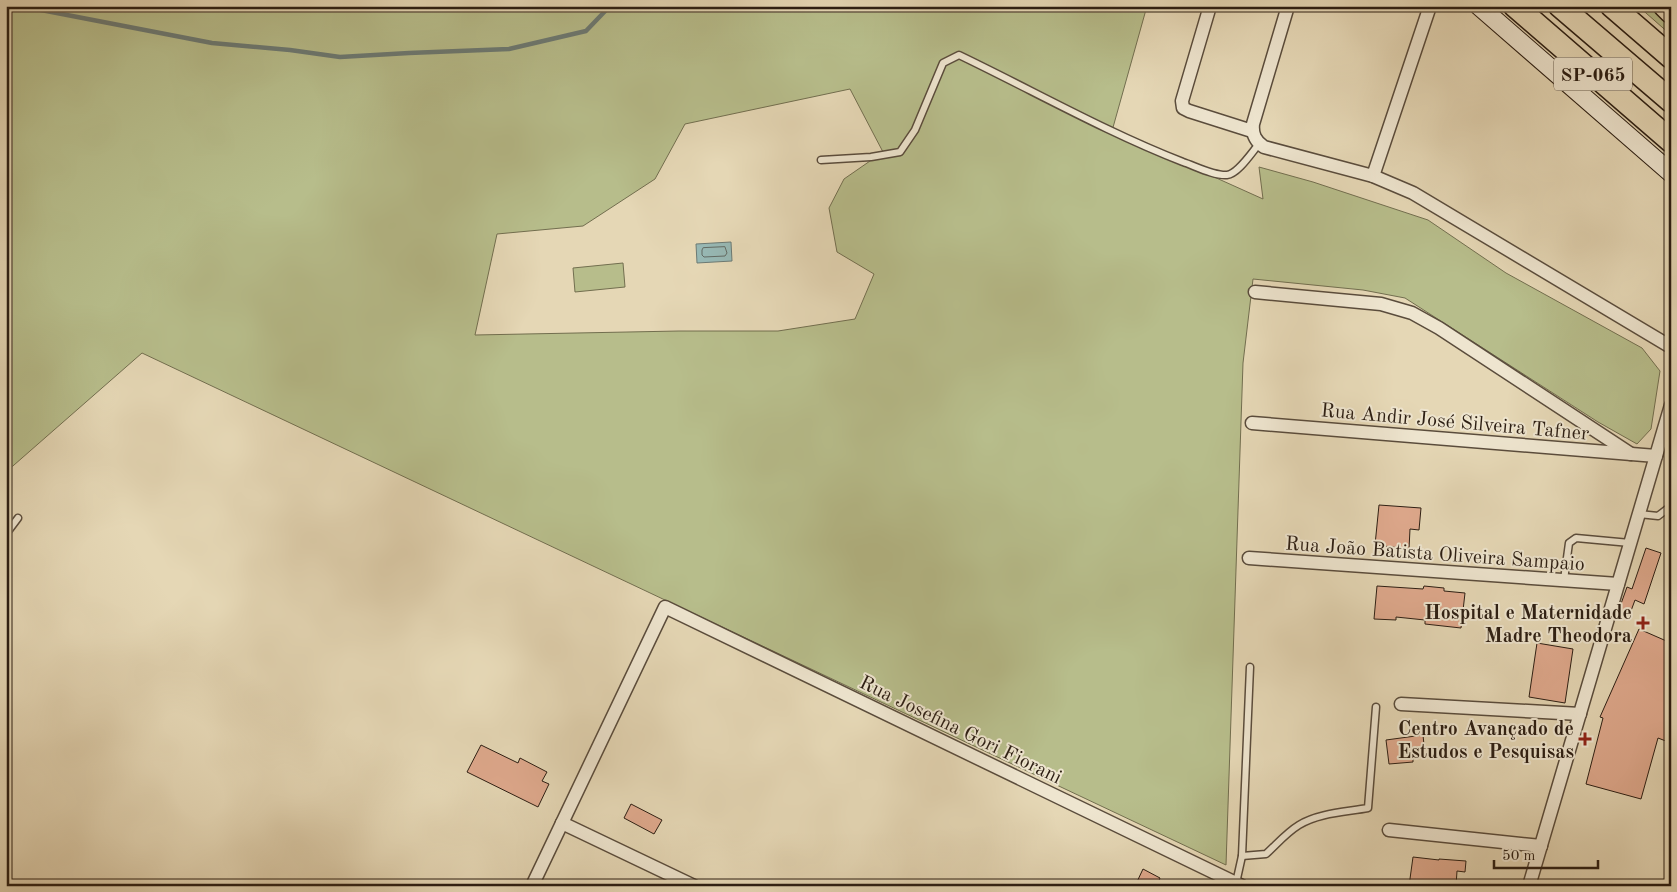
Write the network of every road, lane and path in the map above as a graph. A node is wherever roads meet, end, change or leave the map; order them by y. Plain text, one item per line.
1 (1210, 6) edge
2 (1288, 6) edge
3 (1430, 6) edge
4 (1479, 6) edge
5 (1515, 6) edge
6 (1560, 6) edge
7 (1612, 6) edge
8 (1665, 6) edge
9 (1671, 12) edge
10 (1671, 57) edge
11 (1671, 101) edge
12 (1255, 137) junction
13 (1671, 141) edge
14 (821, 160) dead end
15 (1671, 173) edge
16 (1373, 176) junction
17 (1255, 292) dead end
18 (1671, 347) edge
19 (1671, 405) edge
20 (1252, 423) dead end
21 (1631, 454) junction
22 (1656, 456) junction
23 (1671, 506) edge
24 (1639, 514) junction
25 (18, 518) dead end
26 (6, 534) edge
27 (1630, 543) junction
28 (1249, 558) dead end
29 (1564, 581) junction
30 (1618, 584) junction
31 (1250, 667) dead end
32 (1401, 704) dead end
33 (1376, 708) dead end
34 (1580, 714) junction
35 (562, 823) junction
36 (1389, 830) dead end
37 (1541, 846) junction
38 (1242, 856) junction
39 (1239, 885) edge
40 (532, 886) edge
41 (694, 886) edge
42 (1530, 886) edge

1 - 12 street
2 - 12 street
3 - 16 street
4 - 15 street
5 - 13 highway, SP-065
6 - 11 highway, SP-065
7 - 10 highway, SP-065
8 - 9 highway
12 - 14 lane
12 - 16 street
16 - 18 street
17 - 21 street
19 - 22 street
20 - 21 street, Rua Andir José Silveira Tafner
21 - 22 street, Rua Andir José Silveira Tafner
22 - 24 street
23 - 24 lane
24 - 27 street
25 - 26 lane
27 - 29 lane
27 - 30 street
28 - 29 street, Rua João Batista Oliveira Sampaio
29 - 30 street, Rua João Batista Oliveira Sampaio
30 - 34 street
31 - 38 lane
32 - 34 street
33 - 38 lane
34 - 37 street
35 - 39 street, Rua Josefina Gori Fiorani
35 - 40 street
35 - 41 street
36 - 37 street
37 - 42 street
38 - 39 lane

